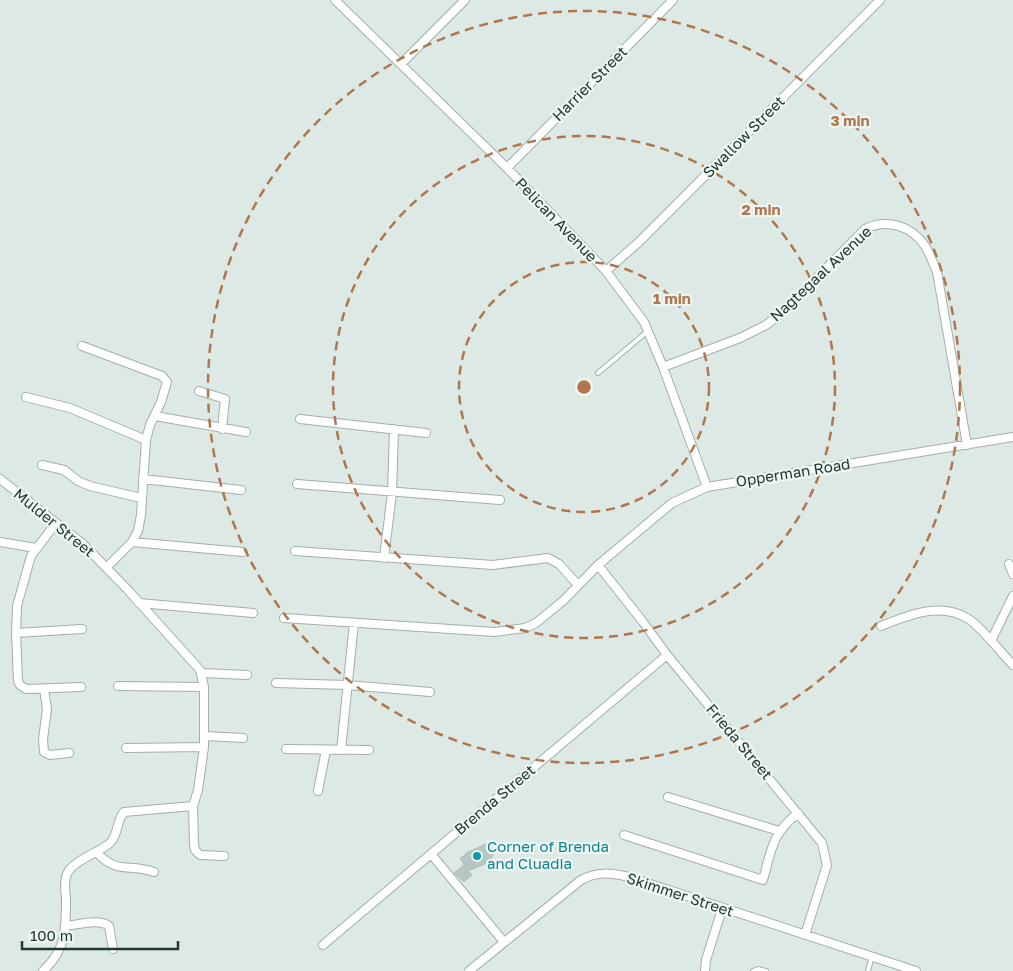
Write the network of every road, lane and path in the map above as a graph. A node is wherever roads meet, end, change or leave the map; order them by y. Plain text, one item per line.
1 (335, 0) edge
2 (464, 0) edge
3 (673, 0) edge
4 (880, 0) edge
5 (401, 64) junction
6 (507, 168) junction
7 (606, 271) junction
8 (648, 331) junction
9 (82, 346) dead end
10 (663, 367) junction
11 (598, 373) dead end
12 (200, 391) dead end
13 (26, 397) dead end
14 (155, 416) junction
15 (300, 418) dead end
16 (222, 429) junction
17 (394, 429) junction
18 (246, 432) dead end
19 (426, 434) dead end
20 (1013, 437) edge
21 (146, 440) junction
22 (967, 445) junction
23 (42, 465) dead end
24 (0, 479) edge
25 (143, 479) junction
26 (297, 484) dead end
27 (707, 487) junction
28 (241, 490) dead end
29 (392, 493) junction
30 (141, 498) junction
31 (500, 500) dead end
32 (56, 523) junction
33 (0, 542) edge
34 (132, 542) junction
35 (36, 548) junction
36 (296, 551) dead end
37 (243, 552) dead end
38 (384, 558) junction
39 (1009, 564) dead end
40 (598, 565) junction
41 (106, 567) junction
42 (1013, 574) edge
43 (578, 585) junction
44 (1013, 596) edge
45 (139, 603) junction
46 (253, 613) dead end
47 (284, 618) dead end
48 (354, 622) junction
49 (881, 626) dead end
50 (82, 629) dead end
51 (16, 633) junction
52 (990, 641) junction
53 (667, 655) junction
54 (1013, 665) edge
55 (202, 673) junction
56 (247, 675) dead end
57 (276, 683) dead end
58 (348, 685) junction
59 (118, 686) dead end
60 (81, 687) dead end
61 (204, 687) junction
62 (44, 689) junction
63 (430, 692) dead end
64 (205, 736) junction
65 (243, 738) dead end
66 (204, 747) junction
67 (126, 748) dead end
68 (286, 749) dead end
69 (326, 750) junction
70 (341, 750) junction
71 (369, 750) dead end
72 (69, 754) dead end
73 (318, 791) dead end
74 (668, 797) dead end
75 (193, 806) junction
76 (798, 813) junction
77 (779, 831) junction
78 (624, 835) dead end
79 (97, 853) junction
80 (431, 854) junction
81 (224, 856) dead end
82 (154, 872) dead end
83 (722, 909) junction
84 (66, 926) junction
85 (805, 935) junction
86 (504, 942) junction
87 (323, 945) dead end
88 (113, 949) dead end
89 (872, 956) junction
90 (43, 971) edge
91 (470, 971) edge
92 (705, 971) edge
93 (753, 971) edge
94 (766, 971) edge
95 (868, 971) edge
96 (916, 971) edge

1 - 5 street, Pelican Avenue
2 - 5 street
3 - 6 street, Harrier Street
4 - 7 street, Swallow Street
5 - 6 street, Pelican Avenue
6 - 7 street, Pelican Avenue
7 - 8 street, Pelican Avenue
8 - 10 street, Pelican Avenue
8 - 11 lane
9 - 14 street
10 - 22 street, Nagtegaal Avenue
10 - 27 street, Pelican Avenue
12 - 16 street
13 - 21 street
14 - 16 street
14 - 21 street
15 - 17 street
16 - 18 street
17 - 19 street
17 - 29 street
20 - 22 street, Opperman Road
21 - 25 street
22 - 27 street, Opperman Road
23 - 30 street
24 - 32 street, Mulder Street
25 - 28 street
25 - 30 street
26 - 29 street
27 - 40 street, Opperman Road
29 - 31 street
29 - 38 street
30 - 34 street
32 - 35 street
32 - 41 street, Mulder Street
33 - 35 street
34 - 37 street
34 - 41 street
35 - 51 street
36 - 38 street
38 - 43 street
39 - 42 street
40 - 43 street, Opperman Road
40 - 53 street, Frieda Street
41 - 45 street, Mulder Street
43 - 48 street, Opperman Road
44 - 52 street
45 - 46 street
45 - 55 street, Mulder Street
47 - 48 street, Opperman Road
48 - 58 street
49 - 52 street
50 - 51 street
51 - 62 street
52 - 54 street
53 - 76 street, Frieda Street
53 - 80 street, Brenda Street
55 - 56 street
55 - 61 street
57 - 58 street
58 - 63 street
58 - 70 street
59 - 61 street
60 - 62 street
61 - 64 street
62 - 72 street
64 - 65 street
64 - 66 street
66 - 67 street
66 - 75 street
68 - 69 street
69 - 70 street
69 - 73 street
70 - 71 street
74 - 77 street
75 - 79 street
75 - 81 street
76 - 77 street
76 - 85 street, Frieda Street
77 - 78 street
79 - 82 street
79 - 84 street
80 - 86 street
80 - 87 street, Brenda Street
83 - 85 street, Skimmer Street
83 - 86 street, Skimmer Street
83 - 92 street
84 - 88 street
84 - 90 street
85 - 89 street, Skimmer Street
86 - 91 street, Skimmer Street
89 - 95 lane
89 - 96 street, Skimmer Street
93 - 94 lane

